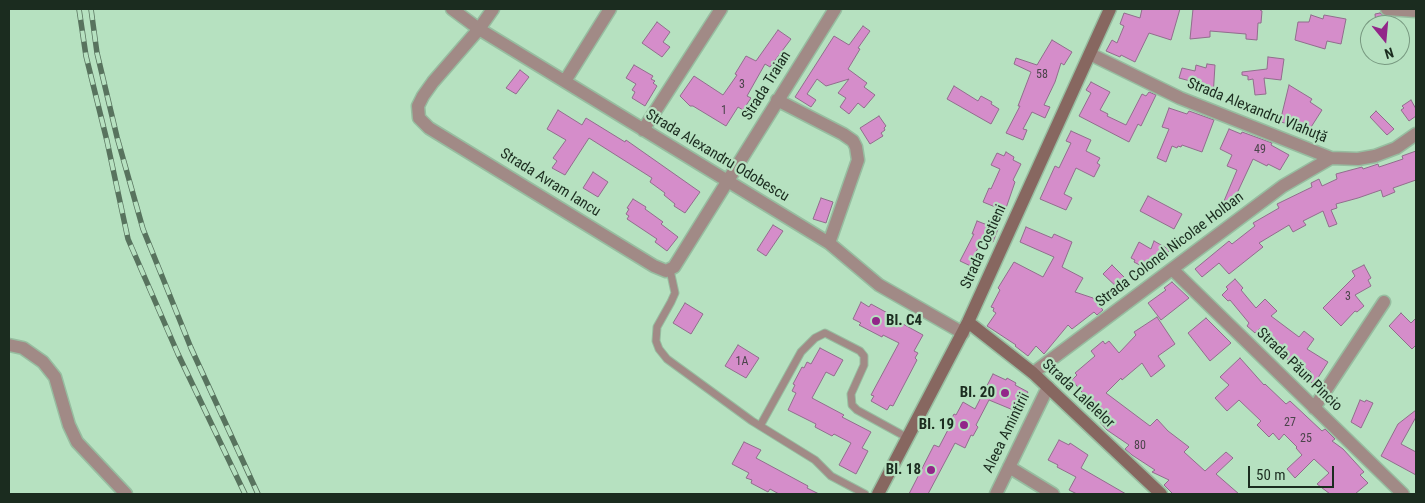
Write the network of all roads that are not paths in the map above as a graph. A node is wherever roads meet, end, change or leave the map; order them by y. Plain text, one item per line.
1 (452, 9) edge
2 (492, 9) edge
3 (610, 9) edge
4 (721, 9) edge
5 (835, 9) edge
6 (1110, 9) edge
7 (1387, 9) edge
8 (1416, 11) edge
9 (479, 29) junction
10 (1090, 54) junction
11 (565, 80) junction
12 (777, 100) junction
13 (643, 130) junction
14 (1416, 134) edge
15 (1331, 158) junction
16 (727, 180) junction
17 (829, 243) junction
18 (1172, 269) junction
19 (670, 270) junction
20 (1384, 302) dead end
21 (966, 328) junction
22 (9, 345) edge
23 (1033, 373) junction
24 (1048, 387) junction
25 (1314, 408) junction
26 (760, 426) junction
27 (908, 438) junction
28 (1009, 468) junction
29 (126, 494) edge
30 (865, 494) edge
31 (878, 494) edge
32 (996, 494) edge
33 (1053, 494) edge
34 (1161, 494) edge
35 (1403, 494) edge

1 - 9 street, Strada Alexandru Odobescu
2 - 9 street
3 - 11 street
4 - 13 street
5 - 12 street, Strada Traian
6 - 10 street, Strada Costieni
7 - 8 street
9 - 11 street, Strada Alexandru Odobescu
9 - 19 street, Strada Avram Iancu
10 - 15 street, Strada Alexandru Vlahuță
10 - 21 street, Strada Costieni
11 - 13 street, Strada Alexandru Odobescu
12 - 16 street, Strada Traian
12 - 17 street
13 - 16 street, Strada Alexandru Odobescu
14 - 15 street, Strada Alexandru Vlahuță
15 - 18 street, Strada Colonel Nicolae Holban
16 - 17 street, Strada Alexandru Odobescu
16 - 19 street
17 - 21 street, Strada Alexandru Odobescu
18 - 23 street, Strada Colonel Nicolae Holban
18 - 25 street, Strada Păun Pincio
19 - 26 lane
20 - 25 street
21 - 23 street, Strada Lalelelor
21 - 27 street, Strada Costieni
22 - 29 street
23 - 24 street, Strada Lalelelor
24 - 28 street, Aleea Amintirii
24 - 34 street, Strada Lalelelor
25 - 35 street, Strada Păun Pincio
26 - 27 lane
26 - 30 lane
27 - 31 street, Strada Costieni
28 - 32 street, Aleea Amintirii
28 - 33 street

